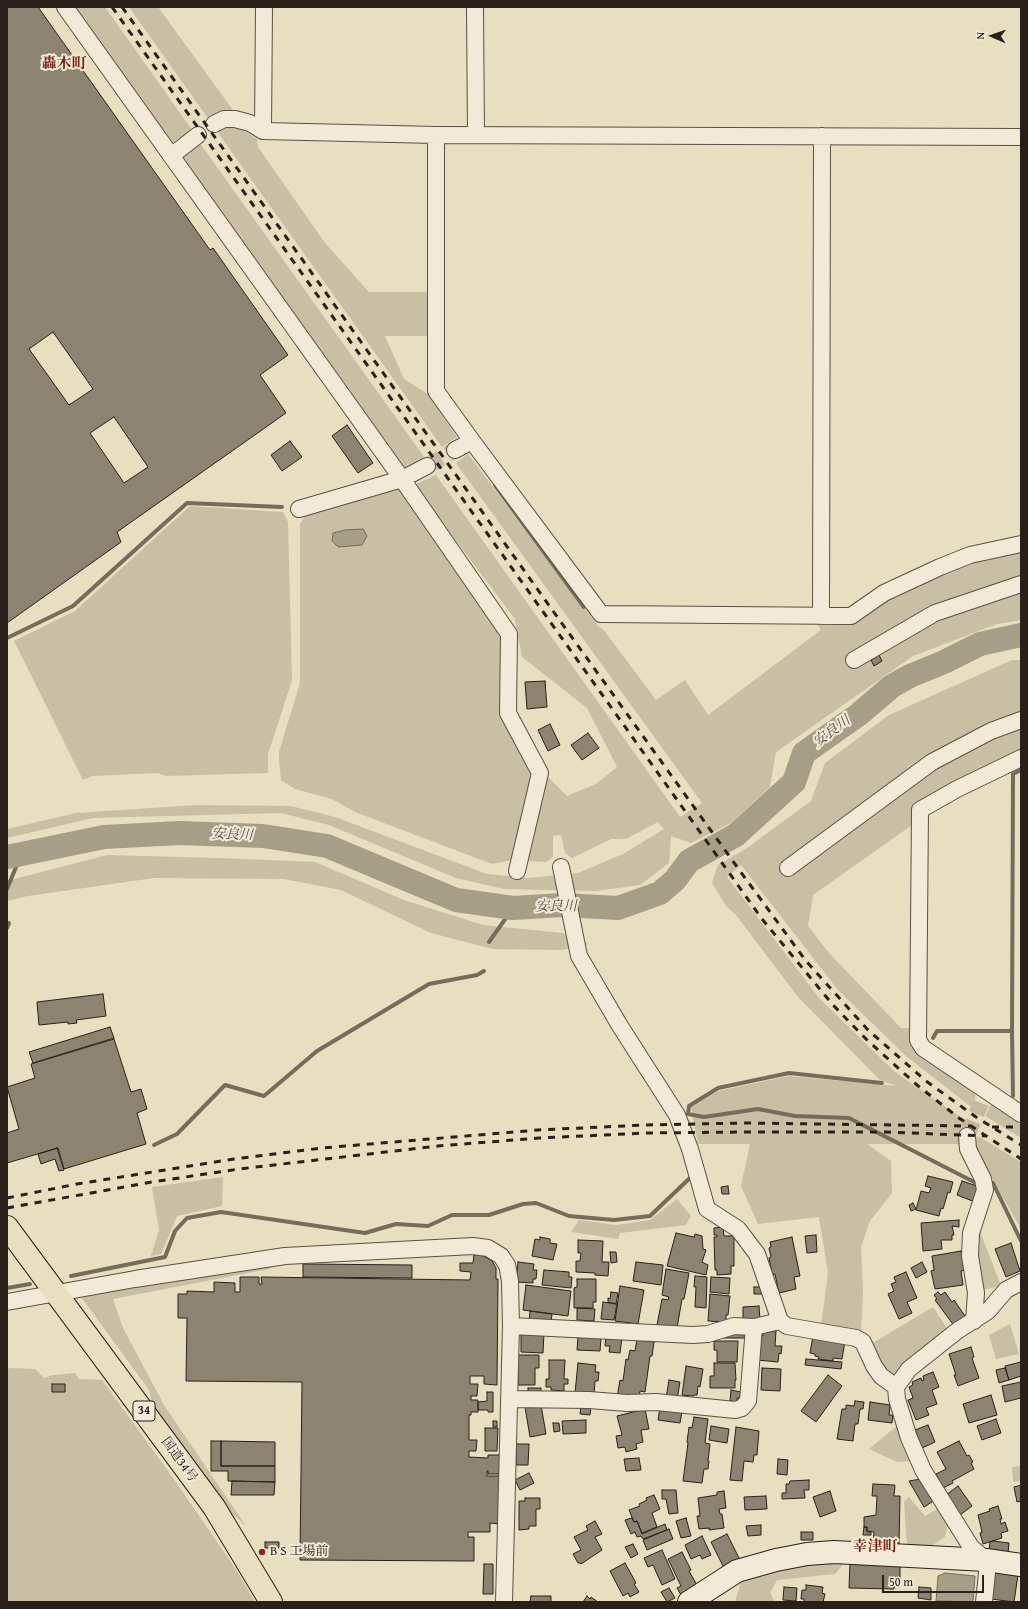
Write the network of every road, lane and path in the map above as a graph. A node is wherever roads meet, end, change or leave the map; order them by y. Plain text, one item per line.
1 (65, 7) edge
2 (264, 7) edge
3 (475, 7) edge
4 (214, 124) dead end
5 (263, 131) junction
6 (436, 134) junction
7 (198, 135) dead end
8 (476, 135) junction
9 (822, 136) junction
10 (1021, 136) edge
11 (170, 156) junction
12 (472, 441) junction
13 (455, 450) tunnel mouth
14 (427, 466) tunnel mouth
15 (402, 479) junction
16 (299, 509) dead end
17 (1021, 544) edge
18 (1021, 584) edge
19 (821, 616) junction
20 (854, 660) dead end
21 (1021, 720) edge
22 (1021, 758) edge
23 (788, 868) dead end
24 (561, 870) dead end
25 (517, 872) dead end
26 (1021, 1114) edge
27 (967, 1136) tunnel mouth
28 (7, 1227) edge
29 (1021, 1282) edge
30 (57, 1294) junction
31 (7, 1302) edge
32 (780, 1321) junction
33 (974, 1321) junction
34 (511, 1326) junction
35 (754, 1327) junction
36 (896, 1386) junction
37 (508, 1399) junction
38 (986, 1560) junction
39 (1021, 1565) edge
40 (271, 1602) edge
41 (504, 1602) edge
42 (688, 1602) edge
43 (984, 1602) edge

1 - 11 street
2 - 5 street
3 - 8 street
4 - 5 street
5 - 6 street
6 - 8 street
6 - 12 street
7 - 11 street
8 - 9 street
9 - 10 street
9 - 19 street
11 - 15 street
12 - 13 street
12 - 19 street
14 - 15 street
15 - 16 street
15 - 25 street
17 - 19 street
18 - 20 street
21 - 23 street
22 - 26 street
24 - 32 street
27 - 33 street
28 - 30 highway, 国道34号 / 34
29 - 33 street
30 - 31 street
30 - 34 street
30 - 40 highway, 国道34号 / 34
32 - 35 street
32 - 36 street
33 - 36 street
34 - 35 street
34 - 37 street
35 - 37 street
36 - 38 street
37 - 41 street
38 - 39 street
38 - 42 street
38 - 43 street

